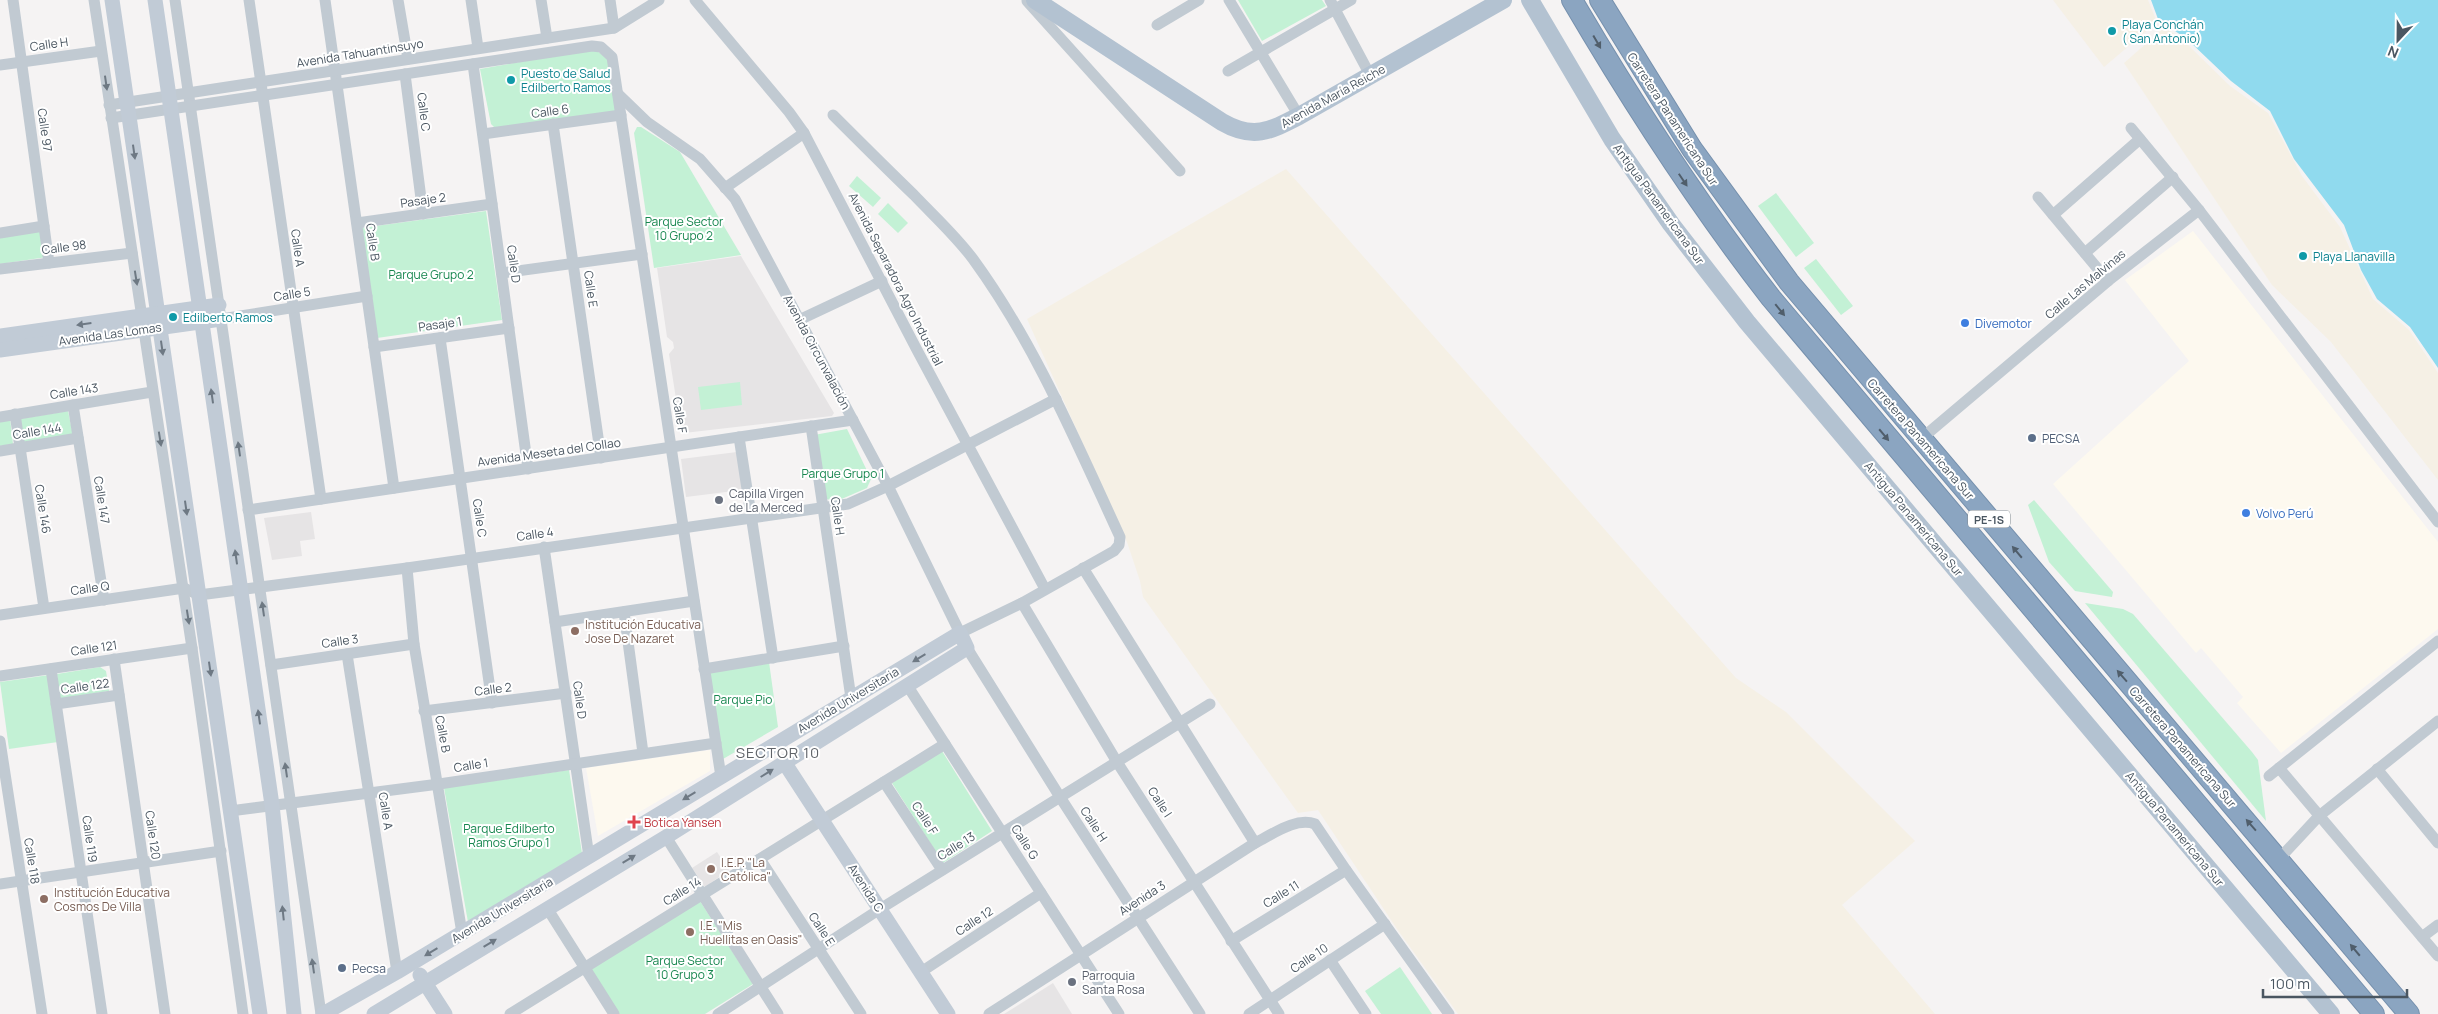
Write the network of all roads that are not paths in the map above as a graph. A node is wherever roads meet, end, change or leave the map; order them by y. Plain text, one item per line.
1 (13, 0) edge
2 (94, 0) edge
3 (112, 0) edge
4 (155, 0) edge
5 (175, 0) edge
6 (249, 0) edge
7 (325, 0) edge
8 (398, 0) edge
9 (471, 0) edge
10 (541, 0) edge
11 (610, 0) edge
12 (659, 0) edge
13 (695, 0) edge
14 (1027, 0) edge
15 (1035, 0) edge
16 (1199, 0) edge
17 (1229, 0) edge
18 (1351, 0) edge
19 (1503, 0) edge
20 (1530, 0) edge
21 (1572, 0) edge
22 (1600, 0) edge
23 (1332, 5) edge
24 (1157, 25) dead end
25 (614, 28) junction
26 (547, 38) junction
27 (478, 48) junction
28 (102, 51) junction
29 (1260, 52) junction
30 (612, 56) joint
31 (408, 59) junction
32 (22, 62) junction
33 (473, 64) junction
34 (0, 65) edge
35 (335, 70) junction
36 (1228, 71) dead end
37 (405, 74) junction
38 (1370, 75) junction
39 (260, 82) junction
40 (337, 85) junction
41 (188, 93) junction
42 (618, 94) junction
43 (262, 95) junction
44 (170, 103) junction
45 (109, 105) junction
46 (190, 107) junction
47 (128, 109) junction
48 (621, 115) junction
49 (833, 115) dead end
50 (1299, 116) junction
51 (111, 118) junction
52 (553, 124) junction
53 (2131, 128) dead end
54 (804, 133) junction
55 (483, 134) junction
56 (2140, 139) junction
57 (1180, 171) dead end
58 (2173, 177) junction
59 (725, 188) junction
60 (2038, 197) dead end
61 (492, 204) junction
62 (2199, 210) junction
63 (422, 214) junction
64 (2053, 215) junction
65 (357, 223) junction
66 (44, 226) junction
67 (0, 233) edge
68 (132, 253) junction
69 (2085, 253) junction
70 (642, 254) junction
71 (49, 263) junction
72 (573, 263) junction
73 (0, 269) edge
74 (502, 273) junction
75 (882, 281) junction
76 (2108, 281) junction
77 (367, 296) junction
78 (293, 308) junction
79 (220, 312) junction
80 (200, 314) junction
81 (158, 320) junction
82 (799, 320) junction
83 (142, 323) junction
84 (509, 328) junction
85 (0, 336) edge
86 (440, 338) junction
87 (374, 347) junction
88 (0, 350) edge
89 (152, 392) junction
90 (1056, 399) junction
91 (72, 405) junction
92 (15, 414) junction
93 (0, 417) edge
94 (853, 420) junction
95 (811, 426) junction
96 (739, 437) junction
97 (78, 438) junction
98 (1921, 439) junction
99 (968, 444) junction
100 (671, 447) junction
101 (20, 448) junction
102 (0, 451) edge
103 (602, 458) junction
104 (528, 469) junction
105 (460, 479) junction
106 (888, 486) junction
107 (394, 488) junction
108 (321, 499) junction
109 (823, 509) junction
110 (248, 510) junction
111 (751, 518) junction
112 (2438, 522) edge
113 (683, 527) junction
114 (544, 547) junction
115 (471, 558) junction
116 (407, 568) junction
117 (1083, 568) junction
118 (259, 587) junction
119 (184, 588) junction
120 (240, 589) junction
121 (1045, 590) junction
122 (199, 595) junction
123 (104, 600) junction
124 (694, 601) junction
125 (1022, 603) junction
126 (44, 608) junction
127 (624, 612) junction
128 (0, 615) edge
129 (555, 622) junction
130 (960, 633) junction
131 (2438, 642) edge
132 (414, 644) junction
133 (844, 646) junction
134 (192, 648) junction
135 (967, 648) junction
136 (346, 654) junction
137 (773, 658) junction
138 (114, 659) junction
139 (270, 665) junction
140 (51, 669) junction
141 (704, 669) junction
142 (0, 676) edge
143 (907, 685) junction
144 (566, 693) junction
145 (119, 695) junction
146 (851, 698) junction
147 (492, 703) junction
148 (56, 704) junction
149 (1210, 704) dead end
150 (424, 711) junction
151 (2438, 722) edge
152 (1179, 724) junction
153 (0, 741) edge
154 (716, 743) junction
155 (945, 744) junction
156 (643, 753) junction
157 (784, 762) junction
158 (1117, 762) junction
159 (576, 763) junction
160 (2279, 768) junction
161 (2377, 769) junction
162 (2269, 776) dead end
163 (721, 777) junction
164 (884, 782) junction
165 (439, 784) junction
166 (369, 792) junction
167 (1060, 797) junction
168 (290, 802) junction
169 (272, 805) junction
170 (230, 811) junction
171 (2319, 816) junction
172 (822, 820) junction
173 (1002, 833) junction
174 (666, 837) junction
175 (2438, 842) edge
176 (1255, 843) junction
177 (221, 851) junction
178 (589, 857) junction
179 (760, 859) junction
180 (2279, 859) junction
181 (143, 862) junction
182 (942, 870) junction
183 (1346, 870) junction
184 (81, 872) junction
185 (21, 880) junction
186 (1194, 881) junction
187 (0, 884) edge
188 (702, 894) junction
189 (1041, 894) junction
190 (547, 908) junction
191 (880, 909) junction
192 (1138, 917) junction
193 (1384, 924) junction
194 (2438, 925) edge
195 (462, 933) junction
196 (2422, 937) junction
197 (1231, 941) junction
198 (820, 950) junction
199 (1080, 954) junction
200 (2438, 956) edge
201 (1330, 960) junction
202 (413, 963) junction
203 (584, 968) junction
204 (397, 972) junction
205 (921, 972) junction
206 (425, 982) junction
207 (761, 986) junction
208 (1270, 1000) junction
209 (527, 1003) junction
210 (381, 1012) edge
211 (42, 1014) edge
212 (102, 1014) edge
213 (165, 1014) edge
214 (243, 1014) edge
215 (260, 1014) edge
216 (294, 1014) edge
217 (322, 1014) edge
218 (445, 1014) edge
219 (510, 1014) edge
220 (533, 1014) edge
221 (614, 1014) edge
222 (718, 1014) edge
223 (778, 1014) edge
224 (861, 1014) edge
225 (948, 1014) edge
226 (989, 1014) edge
227 (1119, 1014) edge
228 (1200, 1014) edge
229 (1249, 1014) edge
230 (1278, 1014) edge
231 (1366, 1014) edge
232 (1449, 1014) edge
233 (2331, 1014) edge
234 (2374, 1014) edge
235 (2409, 1014) edge

1 - 32 street, Calle 97
2 - 28 street
3 - 47 street
4 - 44 street
5 - 41 street
6 - 39 street, Calle A
7 - 35 street, Calle B
8 - 31 street
9 - 27 street
10 - 26 street
11 - 25 street
12 - 25 street
13 - 54 street, Avenida Separadora Agro Industrial
14 - 57 street
15 - 50 main road, Avenida María Reiche
16 - 24 street
17 - 29 street
18 - 23 street
19 - 38 main road, Avenida María Reiche
20 - 233 main road, Antigua Panamericana Sur
21 -> 234 highway, Carretera Panamericana Sur / PE-1S
22 - 98 highway, Carretera Panamericana Sur / PE-1S
23 - 29 street
23 - 38 street
25 - 26 street, Avenida Tahuantinsuyo
26 - 27 street, Avenida Tahuantinsuyo
27 - 31 street, Avenida Tahuantinsuyo
28 - 32 street, Calle H
28 -> 45 street
29 - 36 street
29 - 50 street
30 - 33 street, Avenida Tahuantinsuyo
30 - 42 street, Calle F
31 - 35 street, Avenida Tahuantinsuyo
32 - 34 street, Calle H
32 - 66 street, Calle 97
33 - 37 street, Avenida Tahuantinsuyo
33 - 55 street, Calle D
35 - 39 street, Avenida Tahuantinsuyo
35 - 40 street, Calle B
37 - 40 street, Avenida Tahuantinsuyo
37 - 63 street, Calle C
38 - 50 main road, Avenida María Reiche
39 - 41 street, Avenida Tahuantinsuyo
39 - 43 street, Calle A
40 - 43 street, Avenida Tahuantinsuyo
40 - 65 street, Calle B
41 - 44 street, Avenida Tahuantinsuyo
41 - 46 street
42 - 48 street, Calle F
42 - 59 street, Avenida Circunvalación
43 - 46 street, Avenida Tahuantinsuyo
43 - 78 street, Calle A
44 - 46 street, Avenida Tahuantinsuyo
44 - 47 street, Avenida Tahuantinsuyo
44 - 80 street
45 - 47 street, Avenida Tahuantinsuyo
45 - 51 street
46 - 79 street
47 - 51 street, Avenida Tahuantinsuyo
47 -> 81 street
48 - 52 street, Calle 6
48 - 70 street, Calle F
49 - 90 street
51 - 68 street
52 - 55 street, Calle 6
52 - 72 street, Calle E
53 - 56 street
54 - 59 street
54 - 75 street, Avenida Separadora Agro Industrial
55 - 61 street, Calle D
56 - 58 street
56 - 64 street
58 - 62 street
58 - 69 street
59 - 82 street, Avenida Circunvalación
60 - 64 street
61 - 63 street, Pasaje 2
61 - 74 street, Calle D
62 - 76 street, Calle Las Malvinas
62 - 112 street
63 - 65 street, Pasaje 2
64 - 69 street
65 - 77 street, Calle B
66 - 67 street
66 - 71 street, Calle 97
68 - 71 street, Calle 98
68 -> 83 street
69 - 76 street
70 - 72 street
70 - 100 street, Calle F
71 - 73 street, Calle 98
72 - 74 street
72 - 103 street, Calle E
74 - 84 street, Calle D
75 - 82 street
75 - 99 street, Avenida Separadora Agro Industrial
76 - 98 street, Calle Las Malvinas
77 - 78 street, Calle 5
77 - 87 street, Calle B
78 - 79 street, Calle 5
78 - 108 street, Calle A
79 - 80 street, Avenida Las Lomas
110 -> 79 street
80 - 81 street, Avenida Las Lomas
120 -> 80 street
81 - 83 street, Avenida Las Lomas
81 -> 122 street
82 - 94 street, Avenida Circunvalación
83 -> 85 street, Avenida Las Lomas
83 - 88 street, Avenida Las Lomas
83 - 89 street
84 - 86 street, Pasaje 1
84 - 104 street, Calle D
86 - 87 street, Pasaje 1
86 - 105 street, Calle C
87 - 107 street, Calle B
89 - 91 street, Calle 143
89 -> 119 street
90 - 99 street, Calle 4
90 - 117 street, Avenida Universitaria
91 - 92 street, Calle 143
91 - 97 street, Calle 147
92 - 93 street, Calle 143
92 - 101 street, Calle 146
94 - 95 street, Avenida Meseta del Collao
94 - 106 street, Avenida Circunvalación
95 - 96 street, Avenida Meseta del Collao
95 - 109 street, Calle H
96 - 100 street, Avenida Meseta del Collao
96 - 111 street
97 - 101 street, Calle 144
97 - 123 street, Calle 147
180 -> 98 highway, Carretera Panamericana Sur / PE-1S
99 - 106 street, Calle 4
99 - 121 street, Avenida Separadora Agro Industrial
100 - 103 street, Avenida Meseta del Collao
100 - 113 street, Calle F
101 - 102 street, Calle 144
101 - 126 street, Calle 146
103 - 104 street, Avenida Meseta del Collao
104 - 105 street, Avenida Meseta del Collao
105 - 107 street, Avenida Meseta del Collao
105 - 115 street, Calle C
106 - 109 street, Calle 4
106 - 130 street, Avenida Circunvalación
107 - 108 street, Avenida Meseta del Collao
108 - 110 street, Avenida Meseta del Collao
109 - 111 street, Calle 4
109 - 133 street, Calle H
110 - 118 street
111 - 113 street, Calle 4
111 - 137 street
113 - 114 street, Calle 4
113 - 124 street, Calle F
114 - 115 street, Calle 4
114 - 129 street, Calle D
115 - 116 street, Calle 4
115 - 147 street, Calle C
116 - 118 street, Calle 4
116 - 132 street, Calle B
117 - 121 street, Avenida Universitaria
117 - 152 street
118 - 120 street, Calle 4
139 -> 118 street
119 - 122 street
119 - 123 street, Calle Q
119 -> 134 street
120 - 122 street, Calle 4
169 -> 120 street
121 - 125 street, Avenida Universitaria
122 -> 170 street
123 - 126 street, Calle Q
124 - 127 street
124 - 141 street, Calle F
125 - 130 street, Avenida Universitaria
125 - 158 street, Calle I
126 - 128 street, Calle Q
127 - 129 street
127 - 156 street
129 - 144 street, Calle D
130 - 135 street, Avenida Circunvalación
130 -> 146 street, Avenida Universitaria
131 - 160 street
132 - 136 street, Calle 3
132 - 150 street, Calle B
133 - 137 street
133 - 146 street, Calle H
134 - 138 street, Calle 121
134 - 177 street
135 - 143 street, Avenida Universitaria
135 - 167 street, Calle H
136 - 139 street, Calle 3
136 - 166 street, Calle A
137 - 141 street
138 - 140 street, Calle 121
138 - 145 street, Calle 120
168 -> 139 street
140 - 142 street, Calle 121
140 - 148 street, Calle 119
141 - 154 street, Calle F
143 - 155 street, Calle G
143 - 157 street, Avenida Universitaria
144 - 147 street, Calle 2
144 - 159 street, Calle D
145 - 148 street, Calle 122
145 - 181 street, Calle 120
146 - 163 street, Avenida Universitaria
147 - 150 street, Calle 2
148 - 184 street, Calle 119
149 - 152 street, Calle 13
150 - 165 street, Calle B
151 - 161 street
152 - 158 street, Calle 13
152 - 176 street
153 - 185 street, Calle 118
154 - 156 street, Calle 1
154 - 163 street, Calle F
155 - 164 street, Calle 14
155 - 173 street, Calle G
156 - 159 street, Calle 1
157 - 172 street, Avenida C
174 -> 157 street, Avenida Universitaria
158 - 167 street, Calle 13
158 - 186 street, Calle I
159 - 165 street, Calle 1
159 - 178 street, Calle D
160 - 162 street
160 - 171 street
161 - 171 street
161 - 175 street
163 -> 178 street, Avenida Universitaria
164 - 172 street, Calle 14
164 - 182 street, Calle F
165 - 166 street, Calle 1
165 - 195 street, Calle B
166 - 168 street, Calle 1
166 - 204 street, Calle A
167 - 173 street, Calle 13
167 - 192 street, Calle H
168 - 169 street, Calle 1
217 -> 168 street
169 - 170 street, Calle 1
216 -> 169 street
170 - 215 street
171 - 180 street
171 - 196 street
172 - 179 street, Calle 14
172 - 191 street, Avenida C
173 - 182 street, Calle 13
173 - 189 street, Calle G
174 - 188 street
190 -> 174 street, Avenida Universitaria
176 - 183 street, Avenida 3
176 - 186 street, Avenida 3
177 - 181 street
177 - 214 street
178 - 195 street, Avenida Universitaria
179 - 188 street, Calle 14
179 - 198 street, Calle E
235 -> 180 highway, Carretera Panamericana Sur / PE-1S
181 - 184 street
181 - 213 street, Calle 120
182 - 191 street, Calle 13
183 - 193 street
183 - 197 street, Calle 11
184 - 185 street
184 - 212 street, Calle 119
185 - 187 street
185 - 211 street, Calle 118
186 - 192 street, Avenida 3
186 - 197 street, Calle I
188 - 203 street, Calle 14
188 - 207 street
189 - 199 street, Calle G
189 - 205 street, Calle 12
190 - 203 street
206 -> 190 street, Avenida Universitaria
191 - 198 street, Calle 13
191 - 205 street, Avenida C
192 - 199 street, Avenida 3
192 - 228 street, Calle H
193 - 201 street, Calle 10
193 - 232 street
194 - 196 street
195 -> 202 street, Avenida Universitaria
196 - 200 street
197 - 208 street, Calle I
198 - 207 street, Calle 13
198 - 224 street, Calle E
199 - 226 street, Avenida 3
199 - 227 street, Calle G
201 - 208 street, Calle 10
201 - 231 street
202 - 204 street, Avenida Universitaria
202 - 206 street
203 - 209 street, Calle 14
203 - 221 street
204 - 217 street, Avenida Universitaria
205 - 225 street, Avenida C
206 - 210 street, Avenida Universitaria
206 - 218 street
207 - 222 street, Calle 13
207 - 223 street
208 - 229 street, Calle 10
208 - 230 street, Calle I
209 - 219 street, Calle 14
209 - 220 street

